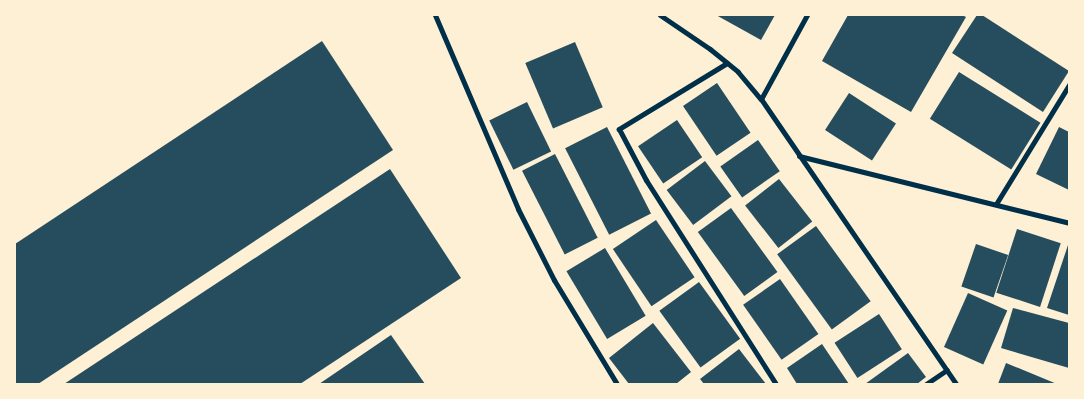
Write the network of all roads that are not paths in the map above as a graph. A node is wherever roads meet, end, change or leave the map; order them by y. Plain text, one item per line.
1 (435, 15) edge
2 (660, 15) edge
3 (807, 15) edge
4 (727, 63) junction
5 (1069, 85) edge
6 (761, 99) junction
7 (799, 156) junction
8 (996, 204) junction
9 (1069, 223) edge
10 (947, 370) junction
11 (617, 384) edge
12 (776, 384) edge
13 (926, 384) edge
14 (956, 384) edge

1 - 11 street
2 - 4 street
3 - 6 street
4 - 6 street
4 - 12 street
5 - 8 street
6 - 7 street
7 - 8 street
7 - 10 street
8 - 9 street
10 - 13 street
10 - 14 street

